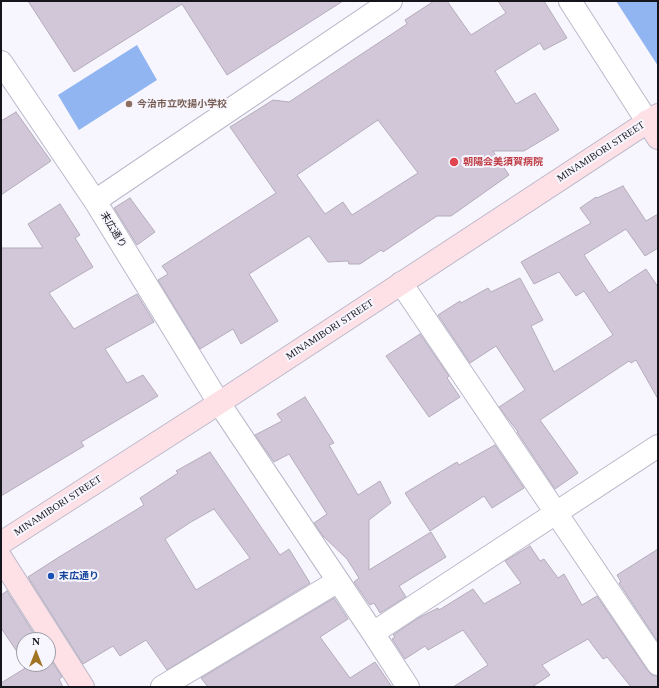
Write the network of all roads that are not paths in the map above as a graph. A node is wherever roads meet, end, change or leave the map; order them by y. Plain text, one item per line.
1 (391, 1) edge
2 (570, 1) edge
3 (1, 62) edge
4 (654, 124) edge
5 (95, 201) junction
6 (401, 283) junction
7 (219, 403) junction
8 (658, 446) edge
9 (556, 513) junction
10 (1, 544) edge
11 (1, 558) edge
12 (338, 581) junction
13 (373, 633) junction
14 (658, 664) edge
15 (83, 687) edge
16 (162, 687) edge
17 (408, 687) edge

1 - 5 street
2 - 4 street
3 - 5 street, 末広通り
4 - 6 street, MINAMIBORI STREET
5 - 7 street, 末広通り
6 - 7 street, MINAMIBORI STREET
6 - 9 street
7 - 10 street, MINAMIBORI STREET
7 - 12 street, 末広通り
8 - 9 street
9 - 13 street
9 - 14 street
11 - 15 street
12 - 13 street, 末広通り
12 - 16 street
13 - 17 street, 末広通り

